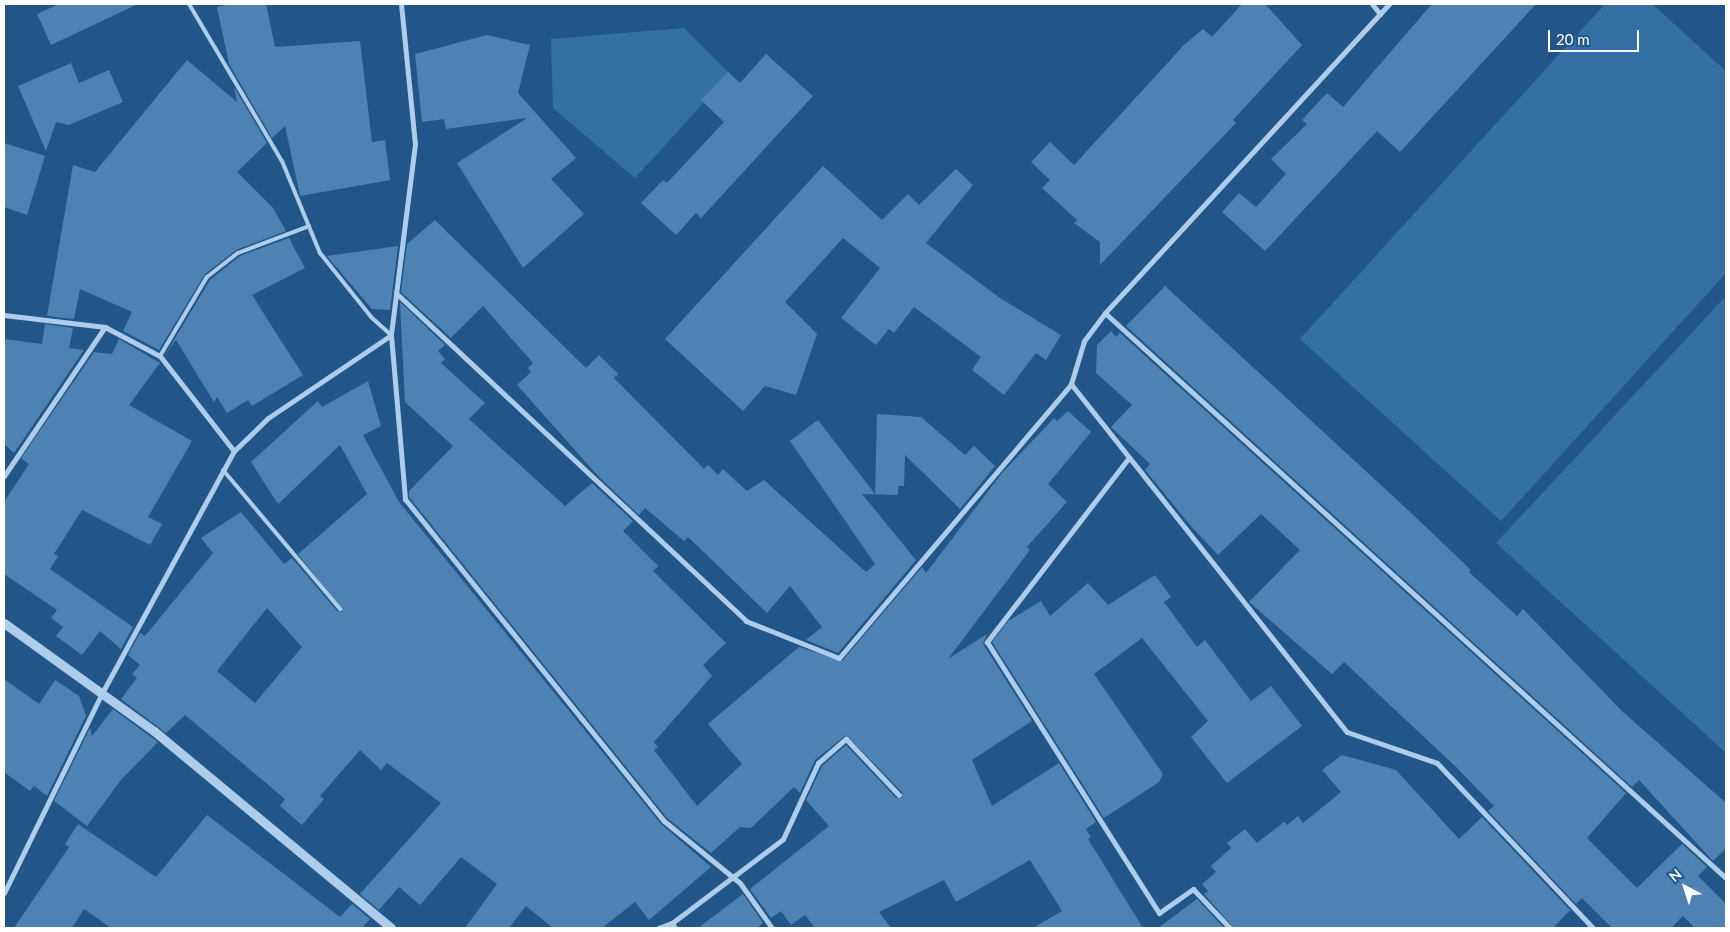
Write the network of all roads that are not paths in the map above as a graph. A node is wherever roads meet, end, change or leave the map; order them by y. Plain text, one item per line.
1 (189, 4) edge
2 (401, 4) edge
3 (1372, 4) edge
4 (1390, 4) edge
5 (1380, 14) junction
6 (309, 226) junction
7 (396, 293) junction
8 (1105, 313) junction
9 (4, 315) edge
10 (105, 327) junction
11 (391, 335) junction
12 (160, 356) junction
13 (1071, 384) junction
14 (234, 451) junction
15 (1127, 460) junction
16 (223, 470) junction
17 (4, 476) edge
18 (340, 609) dead end
19 (4, 623) edge
20 (102, 692) junction
21 (899, 796) dead end
22 (731, 875) junction
23 (1726, 878) edge
24 (4, 893) edge
25 (674, 926) edge
26 (391, 928) edge
27 (658, 928) edge
28 (772, 928) edge
29 (1230, 928) edge
30 (1593, 928) edge

1 - 6 lane
2 - 7 street
3 - 5 street
4 - 5 street
5 - 8 street
6 - 11 lane
6 - 12 lane
7 - 11 street
7 - 13 street
8 - 13 street
8 - 23 street
9 - 10 street
10 - 12 street
10 - 17 street
11 - 14 street
11 - 22 street
12 - 14 street
13 - 15 street
14 - 16 street
15 - 29 street
15 - 30 street
16 - 18 lane
16 - 20 street
19 - 20 street
20 - 24 street
20 - 26 street
21 - 22 street
22 - 25 street
22 - 28 street
25 - 27 street

